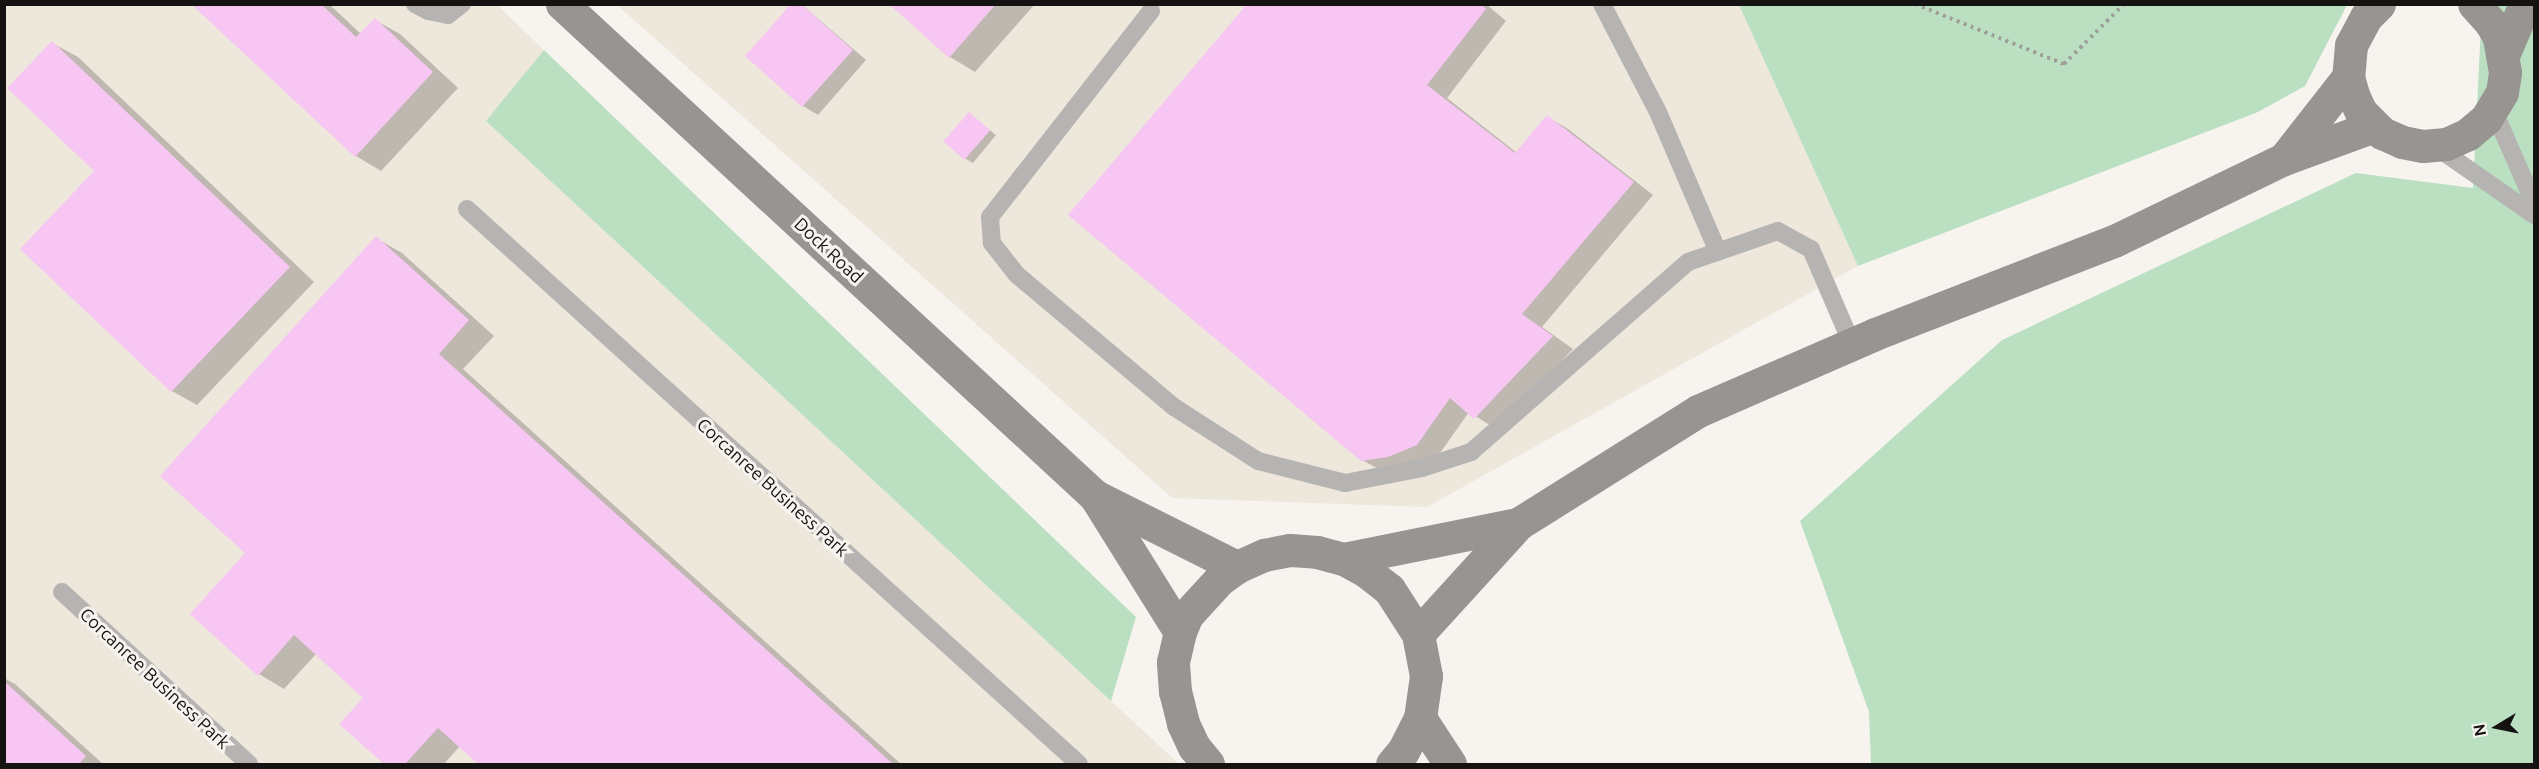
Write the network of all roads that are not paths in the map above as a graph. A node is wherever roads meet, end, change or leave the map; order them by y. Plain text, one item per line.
1 (415, 4) edge
2 (462, 4) edge
3 (562, 4) edge
4 (1602, 4) edge
5 (2379, 4) edge
6 (2474, 4) edge
7 (2525, 4) edge
8 (1151, 11) dead end
9 (2504, 53) junction
10 (2348, 76) junction
11 (2493, 109) junction
12 (2374, 126) junction
13 (2434, 146) junction
14 (2284, 159) junction
15 (2535, 203) edge
16 (467, 209) dead end
17 (2535, 215) edge
18 (1718, 252) junction
19 (1852, 344) junction
20 (1095, 496) junction
21 (1518, 524) junction
22 (1344, 559) junction
23 (1237, 567) junction
24 (62, 592) dead end
25 (1180, 632) junction
26 (1418, 634) junction
27 (1420, 718) junction
28 (249, 765) edge
29 (1079, 765) edge
30 (1208, 765) edge
31 (1392, 765) edge
32 (1450, 765) edge

1 - 2 lane
3 - 20 street, Dock Road
4 - 18 lane
5 - 10 street
6 - 9 street
7 - 9 street
8 - 18 lane
9 - 11 street
10 - 12 street
10 - 14 street
11 - 13 street
11 - 15 lane
12 - 13 street
12 - 14 street
13 - 17 lane
14 - 19 street
16 - 29 lane, Corcanree Business Park
18 - 19 lane
19 - 21 street
20 - 23 street, Dock Road
20 - 25 street, Dock Road
21 - 22 street
21 - 26 street
22 - 23 street
22 - 26 street
23 - 25 street
24 - 28 lane, Corcanree Business Park
25 - 30 street
26 - 27 street
27 - 31 street
27 - 32 street

